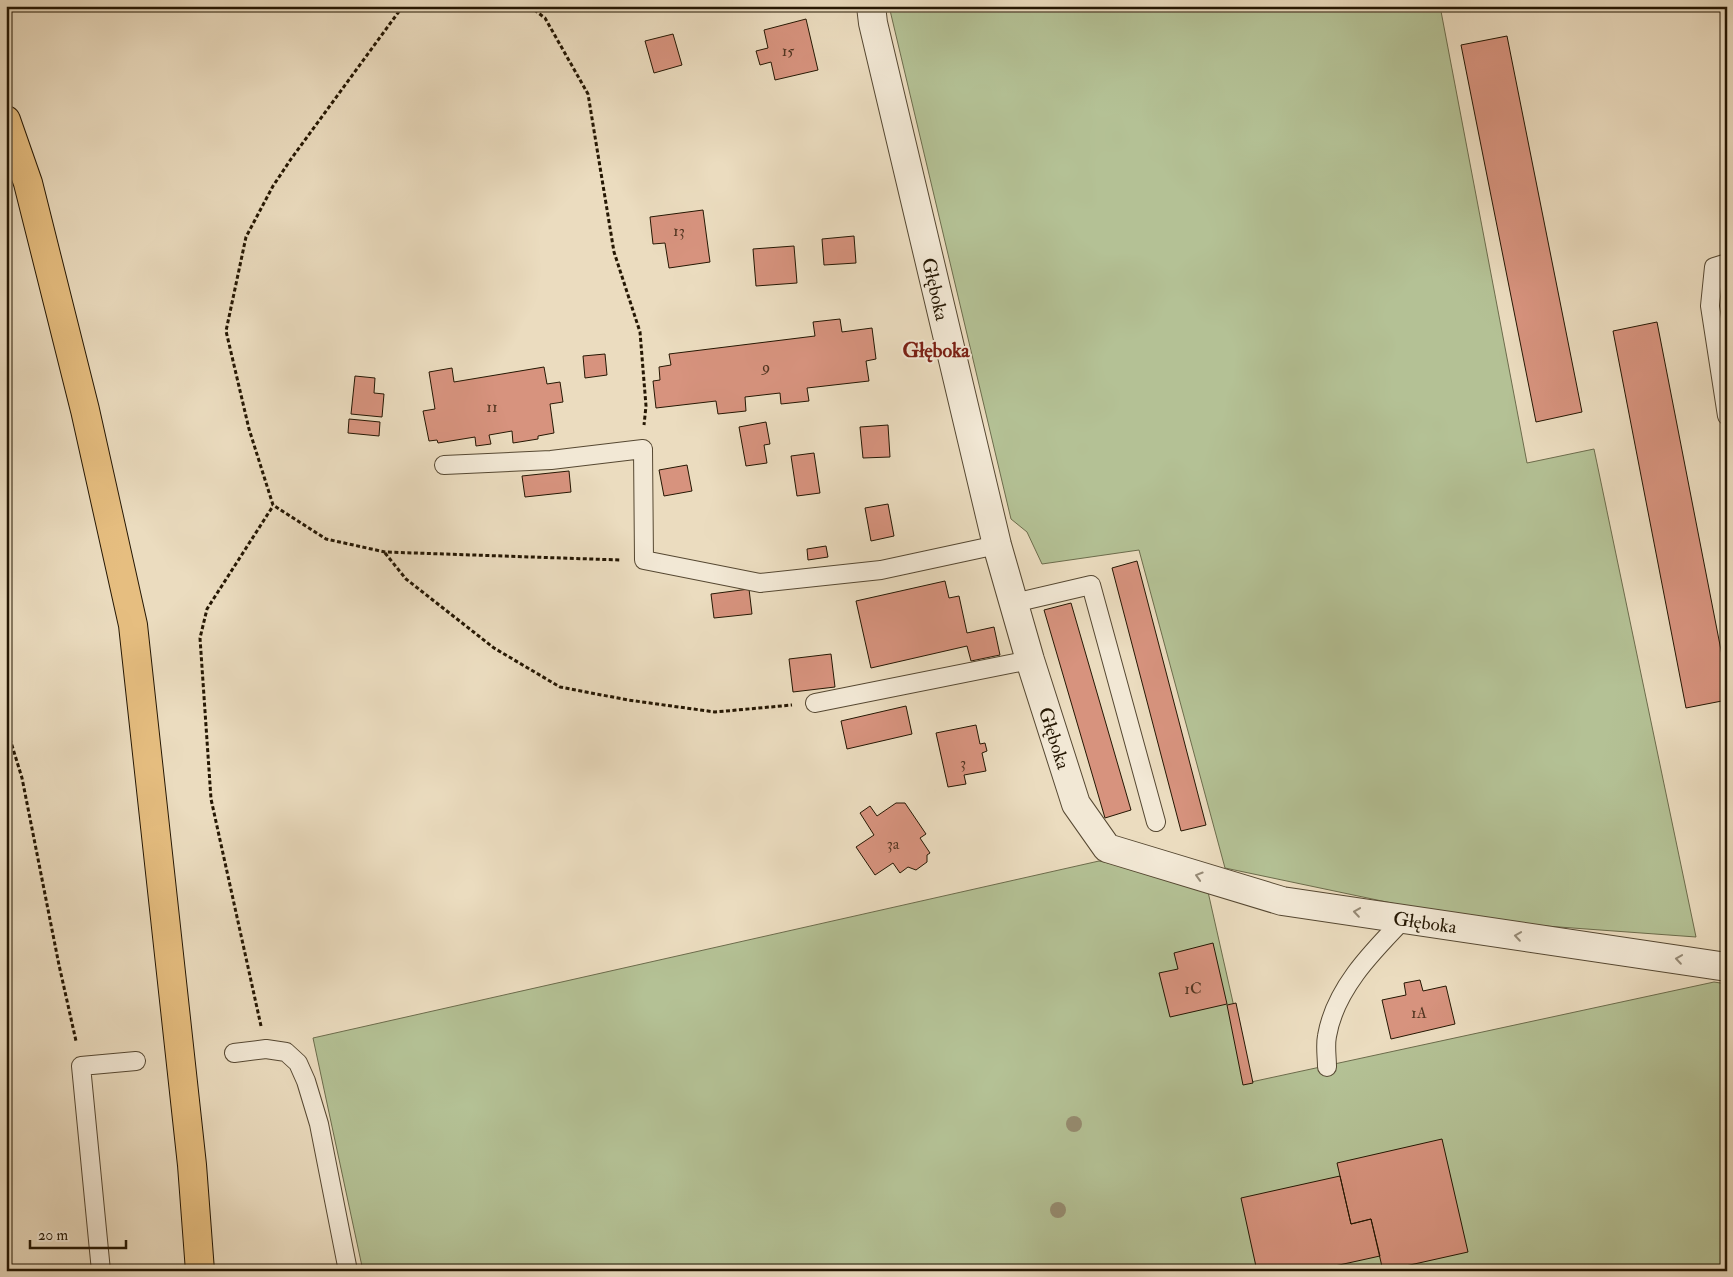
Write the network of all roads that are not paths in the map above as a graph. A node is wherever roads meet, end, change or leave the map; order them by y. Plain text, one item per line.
1 (871, 6) edge
2 (6, 120) edge
3 (1727, 263) edge
4 (1727, 416) edge
5 (444, 465) dead end
6 (997, 545) junction
7 (1014, 603) junction
8 (1030, 660) junction
9 (815, 703) road end
10 (1156, 822) dead end
11 (1404, 919) junction
12 (1727, 966) edge
13 (234, 1053) dead end
14 (136, 1061) dead end
15 (1326, 1067) dead end
16 (101, 1271) edge
17 (200, 1271) edge
18 (348, 1271) edge

1 - 6 street, Głęboka
2 - 17 main road
3 - 4 lane
5 - 6 lane
6 - 7 street, Głęboka
7 - 8 street, Głęboka
7 - 10 lane
8 - 9 lane
11 -> 8 street, Głęboka
12 -> 11 street, Głęboka
11 - 15 lane
13 - 18 lane
14 - 16 lane

